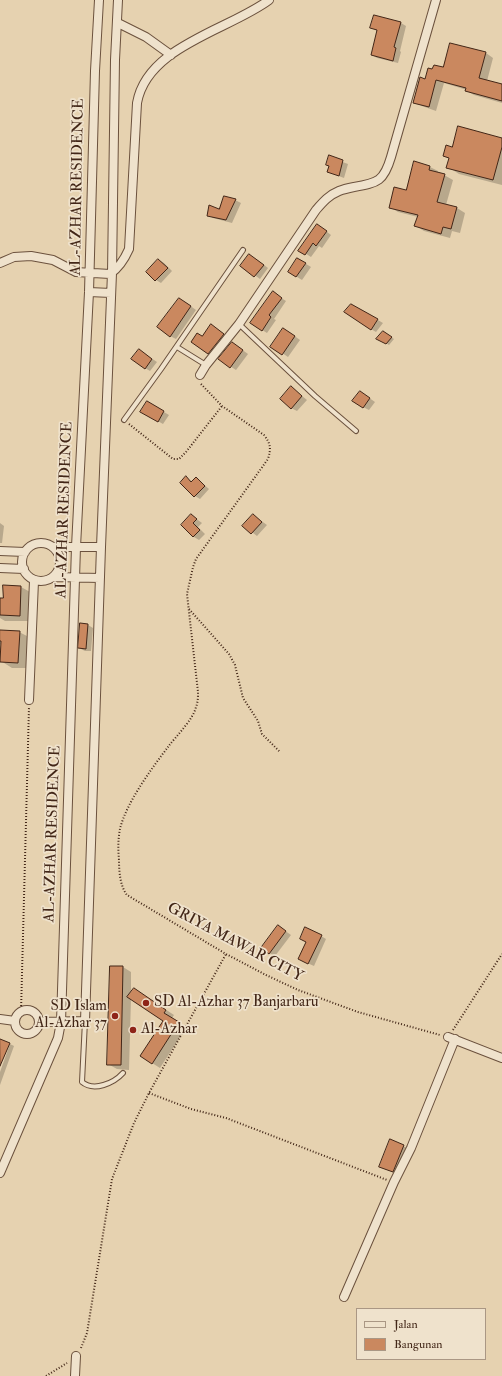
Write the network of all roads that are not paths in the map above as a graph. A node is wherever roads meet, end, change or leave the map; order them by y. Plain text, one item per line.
1 (99, 0) edge
2 (118, 0) edge
3 (269, 0) edge
4 (436, 0) edge
5 (118, 22) junction
6 (171, 55) junction
7 (243, 250) dead end
8 (0, 263) edge
9 (112, 273) junction
10 (89, 274) junction
11 (89, 292) junction
12 (111, 293) junction
13 (239, 324) junction
14 (177, 347) junction
15 (206, 365) junction
16 (200, 375) road end
17 (124, 420) road end
18 (356, 431) dead end
19 (54, 547) junction
20 (76, 547) junction
21 (101, 547) junction
22 (0, 551) edge
23 (25, 552) junction
24 (0, 568) edge
25 (24, 569) junction
26 (54, 577) junction
27 (76, 578) junction
28 (100, 578) junction
29 (34, 581) junction
30 (29, 700) road end
31 (0, 1019) edge
32 (15, 1021) junction
33 (85, 1021) junction
34 (39, 1022) junction
35 (61, 1022) junction
36 (502, 1058) edge
37 (123, 1073) dead end
38 (0, 1173) edge
39 (344, 1296) dead end
40 (76, 1356) road end
41 (75, 1376) edge

1 - 10 street, AL-AZHAR RESIDENCE
2 - 5 street
3 - 6 street
4 - 13 street
5 - 6 street
5 - 9 street
6 - 9 street
7 - 14 lane
8 - 10 street
9 - 10 street
9 - 12 street
10 - 11 street, AL-AZHAR RESIDENCE
11 - 12 street
11 - 20 street, AL-AZHAR RESIDENCE
12 - 21 street
13 - 15 street
13 - 18 lane
14 - 15 lane
14 - 17 lane
15 - 16 street
19 - 20 street
19 - 23 street
19 - 26 street
20 - 21 street
20 - 27 street, AL-AZHAR RESIDENCE
21 - 28 street
22 - 23 street
23 - 25 street
24 - 25 street
25 - 29 street
26 - 27 street
26 - 29 street
27 - 28 street
27 - 35 street, AL-AZHAR RESIDENCE
28 - 33 street
29 - 30 street
31 - 32 street
32 - 34 street
32 - 34 street
33 - 35 street
33 - 37 lane
34 - 35 street
35 - 38 street, AL-AZHAR RESIDENCE
36 - 39 street
40 - 41 street

